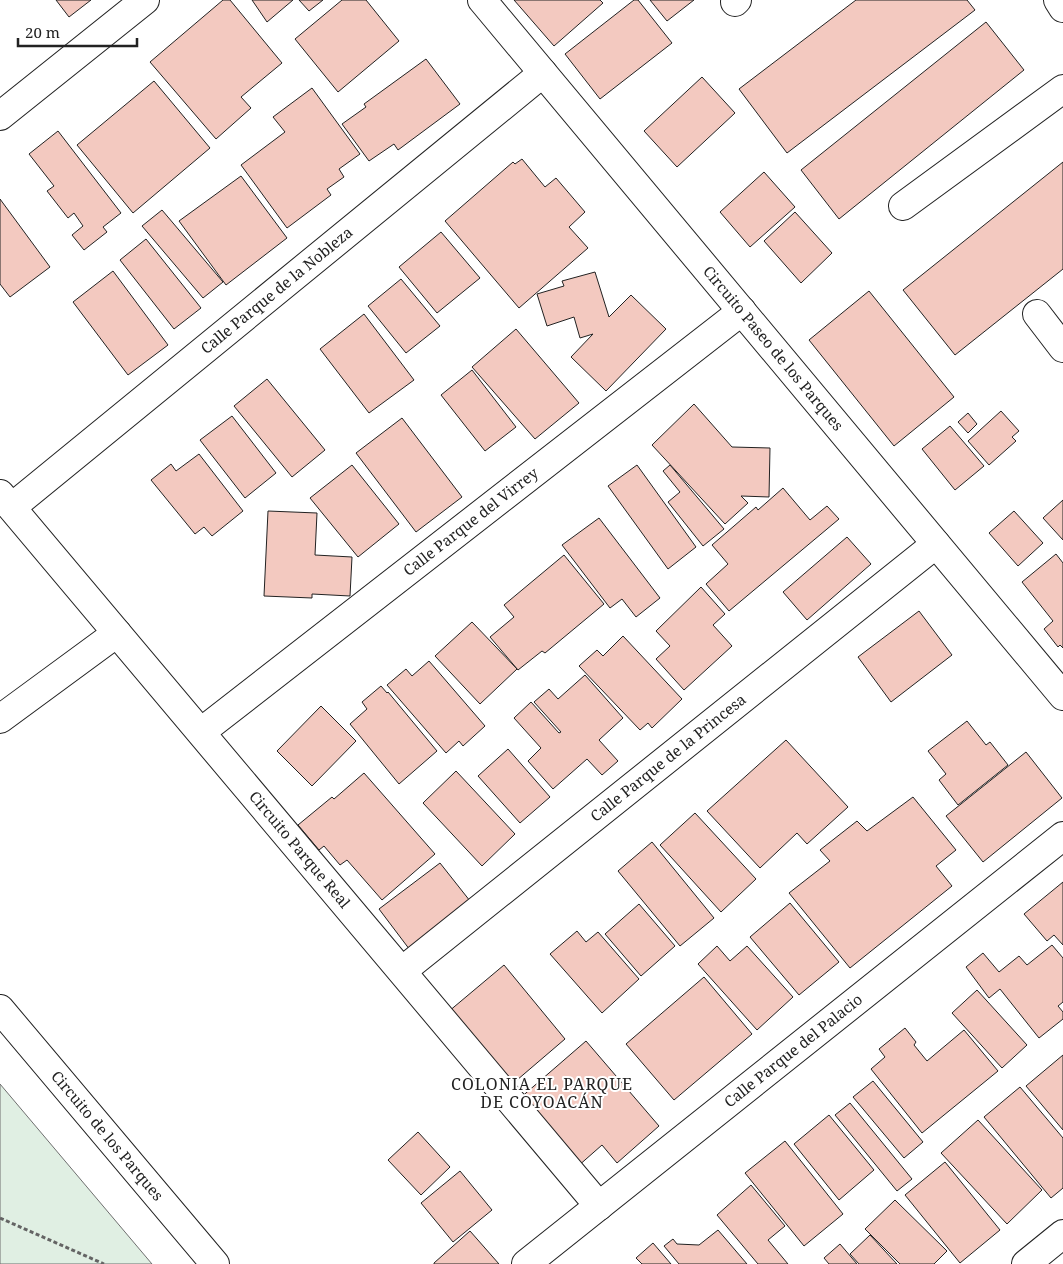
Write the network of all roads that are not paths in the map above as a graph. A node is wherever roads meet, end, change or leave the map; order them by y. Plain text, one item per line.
1 (145, 0) edge
2 (482, 0) edge
3 (1058, 0) edge
4 (1063, 8) edge
5 (543, 73) junction
6 (1063, 89) edge
7 (0, 116) edge
8 (904, 206) dead end
9 (742, 312) junction
10 (1037, 314) dead end
11 (1063, 348) edge
12 (6, 501) edge
13 (936, 544) junction
14 (117, 633) junction
15 (1063, 696) edge
16 (0, 719) edge
17 (201, 732) junction
18 (1063, 836) edge
19 (402, 972) junction
20 (0, 1009) edge
21 (599, 1206) junction
22 (1063, 1234) edge
23 (216, 1264) edge
24 (526, 1264) edge
25 (1026, 1264) edge

1 - 7 street
2 - 5 street, Circuito Paseo de los Parques
3 - 4 street
5 - 9 street, Circuito Paseo de los Parques
5 - 12 street, Calle Parque de la Nobleza
6 - 8 street
9 - 13 street, Circuito Paseo de los Parques
9 - 17 street, Calle Parque del Virrey
10 - 11 street
12 - 14 street, Circuito Parque Real
13 - 15 street, Circuito Paseo de los Parques
13 - 19 street, Calle Parque de la Princesa
14 - 16 street
14 - 17 street, Circuito Parque Real
17 - 19 street, Circuito Parque Real
18 - 21 street, Calle Parque del Palacio
19 - 21 street, Circuito Parque Real
20 - 23 street, Circuito de los Parques
21 - 24 street, Calle Parque del Palacio
22 - 25 street

